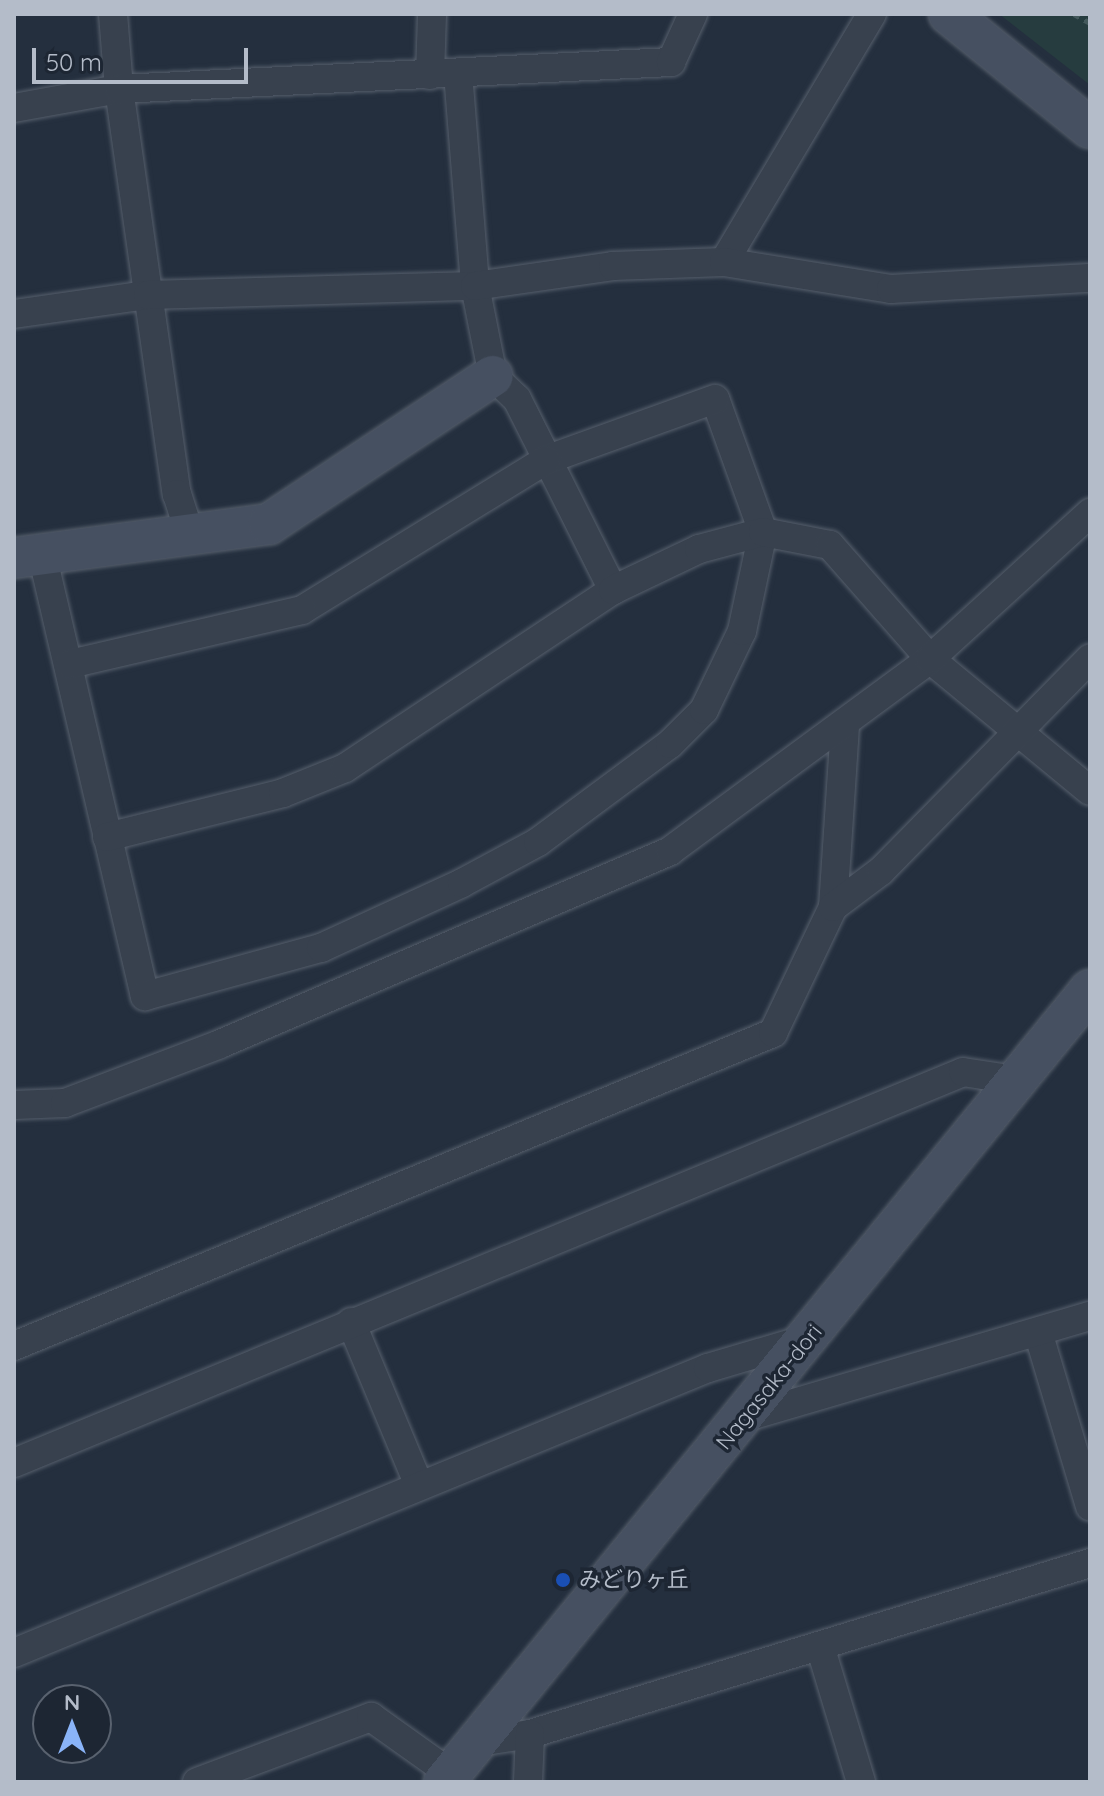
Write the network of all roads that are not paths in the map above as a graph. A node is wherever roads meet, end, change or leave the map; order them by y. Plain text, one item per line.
1 (113, 14) edge
2 (432, 14) edge
3 (693, 14) edge
4 (872, 14) edge
5 (949, 14) edge
6 (458, 73) junction
7 (430, 75) junction
8 (119, 89) junction
9 (14, 108) edge
10 (1090, 128) edge
11 (724, 262) junction
12 (1090, 278) edge
13 (475, 286) junction
14 (148, 295) junction
15 (14, 314) edge
16 (493, 376) junction
17 (546, 460) junction
18 (1090, 513) edge
19 (763, 532) junction
20 (191, 538) junction
21 (28, 556) edge
22 (613, 590) junction
23 (1090, 658) edge
24 (930, 659) junction
25 (70, 664) junction
26 (845, 724) junction
27 (1017, 734) junction
28 (1090, 791) edge
29 (107, 837) junction
30 (833, 907) junction
31 (1090, 990) edge
32 (1021, 1081) junction
33 (14, 1105) edge
34 (1090, 1316) edge
35 (351, 1322) junction
36 (1038, 1332) junction
37 (809, 1338) junction
38 (14, 1346) edge
39 (743, 1418) junction
40 (14, 1463) edge
41 (419, 1485) junction
42 (1090, 1506) edge
43 (1090, 1563) edge
44 (820, 1646) junction
45 (14, 1653) edge
46 (530, 1734) junction
47 (478, 1742) junction
48 (448, 1778) edge
49 (197, 1782) edge
50 (528, 1782) edge
51 (861, 1782) edge

1 - 8 street
2 - 7 street
3 - 6 street
4 - 11 street
5 - 10 street
6 - 7 street
6 - 13 street
7 - 8 street
8 - 9 street
8 - 14 street
11 - 12 street
11 - 13 street
13 - 14 street
13 - 16 street
14 - 15 street
14 - 20 street
16 - 17 street
16 - 20 street
17 - 19 street
17 - 22 street
17 - 25 street
18 - 24 street
19 - 22 street
19 - 24 street
19 - 29 street
20 - 21 street
21 - 25 street
22 - 29 street
23 - 27 street
24 - 26 street
24 - 27 street
25 - 29 street
26 - 30 street
26 - 33 street
27 - 28 street
27 - 30 street
30 - 38 street
31 - 32 street, Nagasaka-dori
32 - 35 street
32 - 37 street, Nagasaka-dori
34 - 36 street
35 - 40 street
35 - 41 street
36 - 39 street
36 - 42 street
37 - 39 street, Nagasaka-dori
37 - 41 street
39 - 47 street, Nagasaka-dori
41 - 45 street
43 - 44 street
44 - 46 street
44 - 51 street
46 - 47 street
46 - 50 street
47 - 48 street, Nagasaka-dori
48 - 49 street

